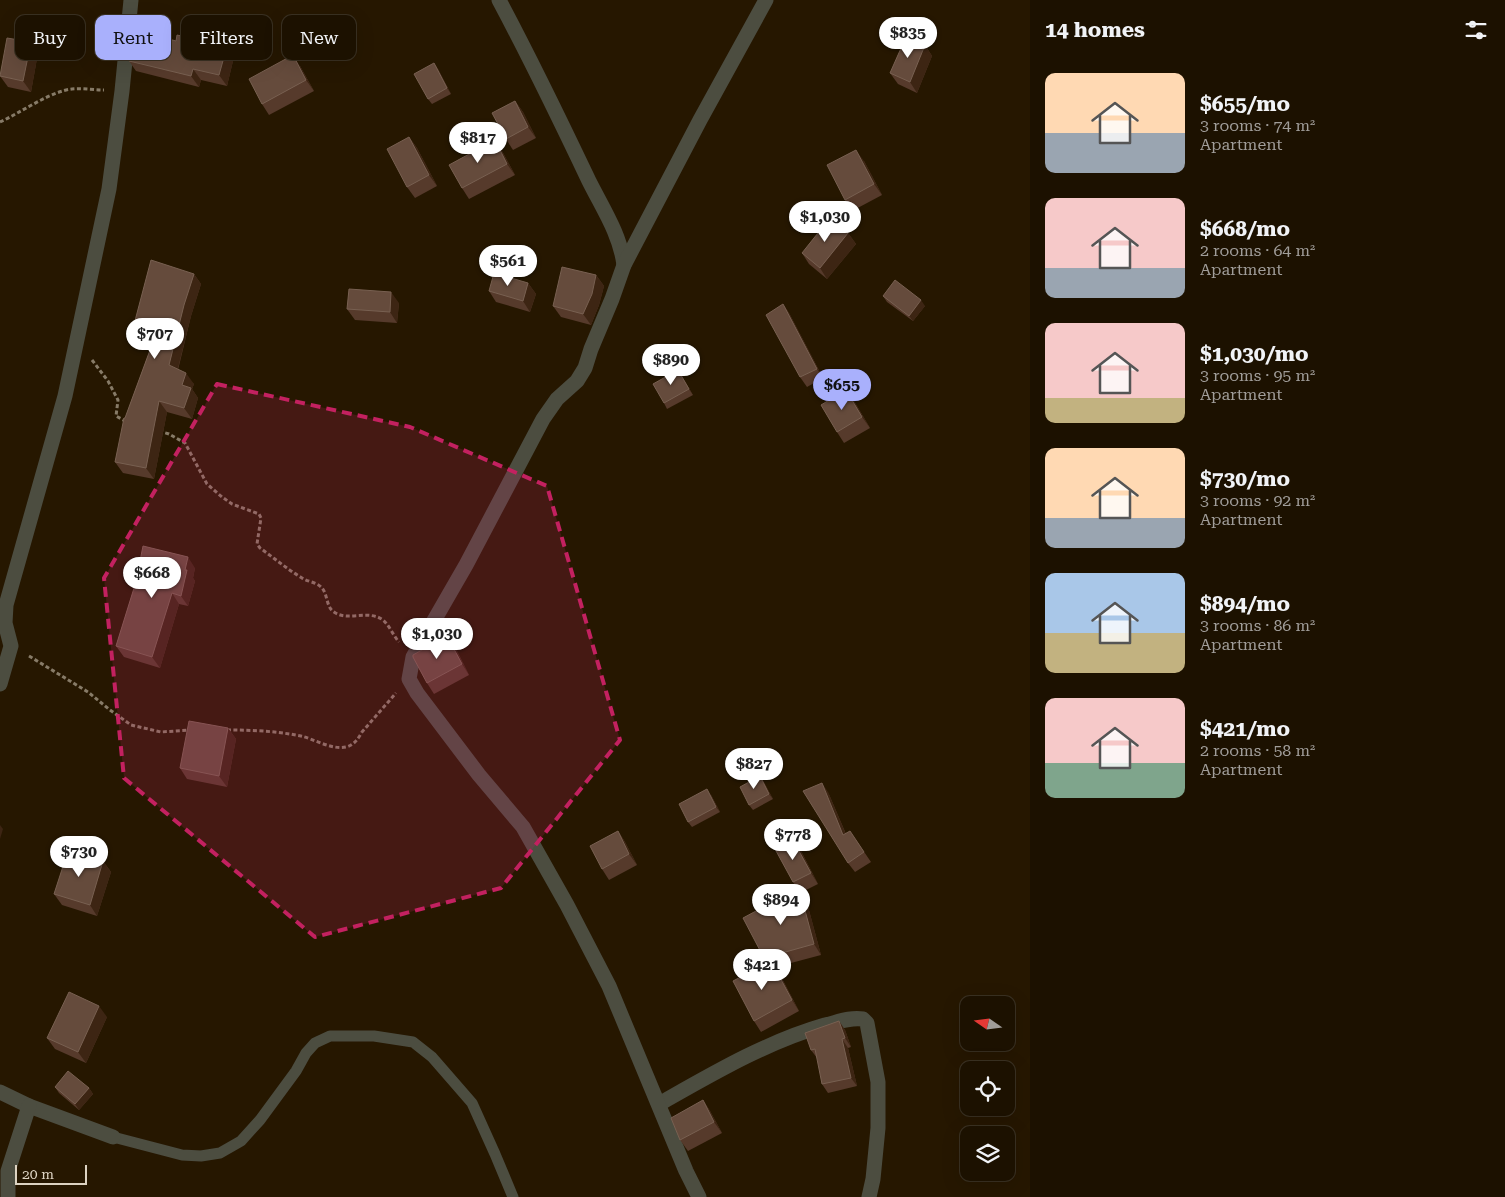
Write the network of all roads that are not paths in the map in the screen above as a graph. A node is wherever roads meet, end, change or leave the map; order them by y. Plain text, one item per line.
1 (131, 0) edge
2 (500, 0) edge
3 (766, 0) edge
4 (624, 265) junction
5 (0, 684) edge
6 (0, 1092) edge
7 (659, 1104) junction
8 (29, 1106) junction
9 (113, 1138) joint
10 (8, 1197) edge
11 (513, 1197) edge
12 (698, 1197) edge
13 (869, 1197) edge

1 - 5 street
2 - 4 street
3 - 4 street
4 - 7 street
6 - 8 street
7 - 12 street
7 - 13 street
8 - 9 street
8 - 10 street
9 - 11 lane

